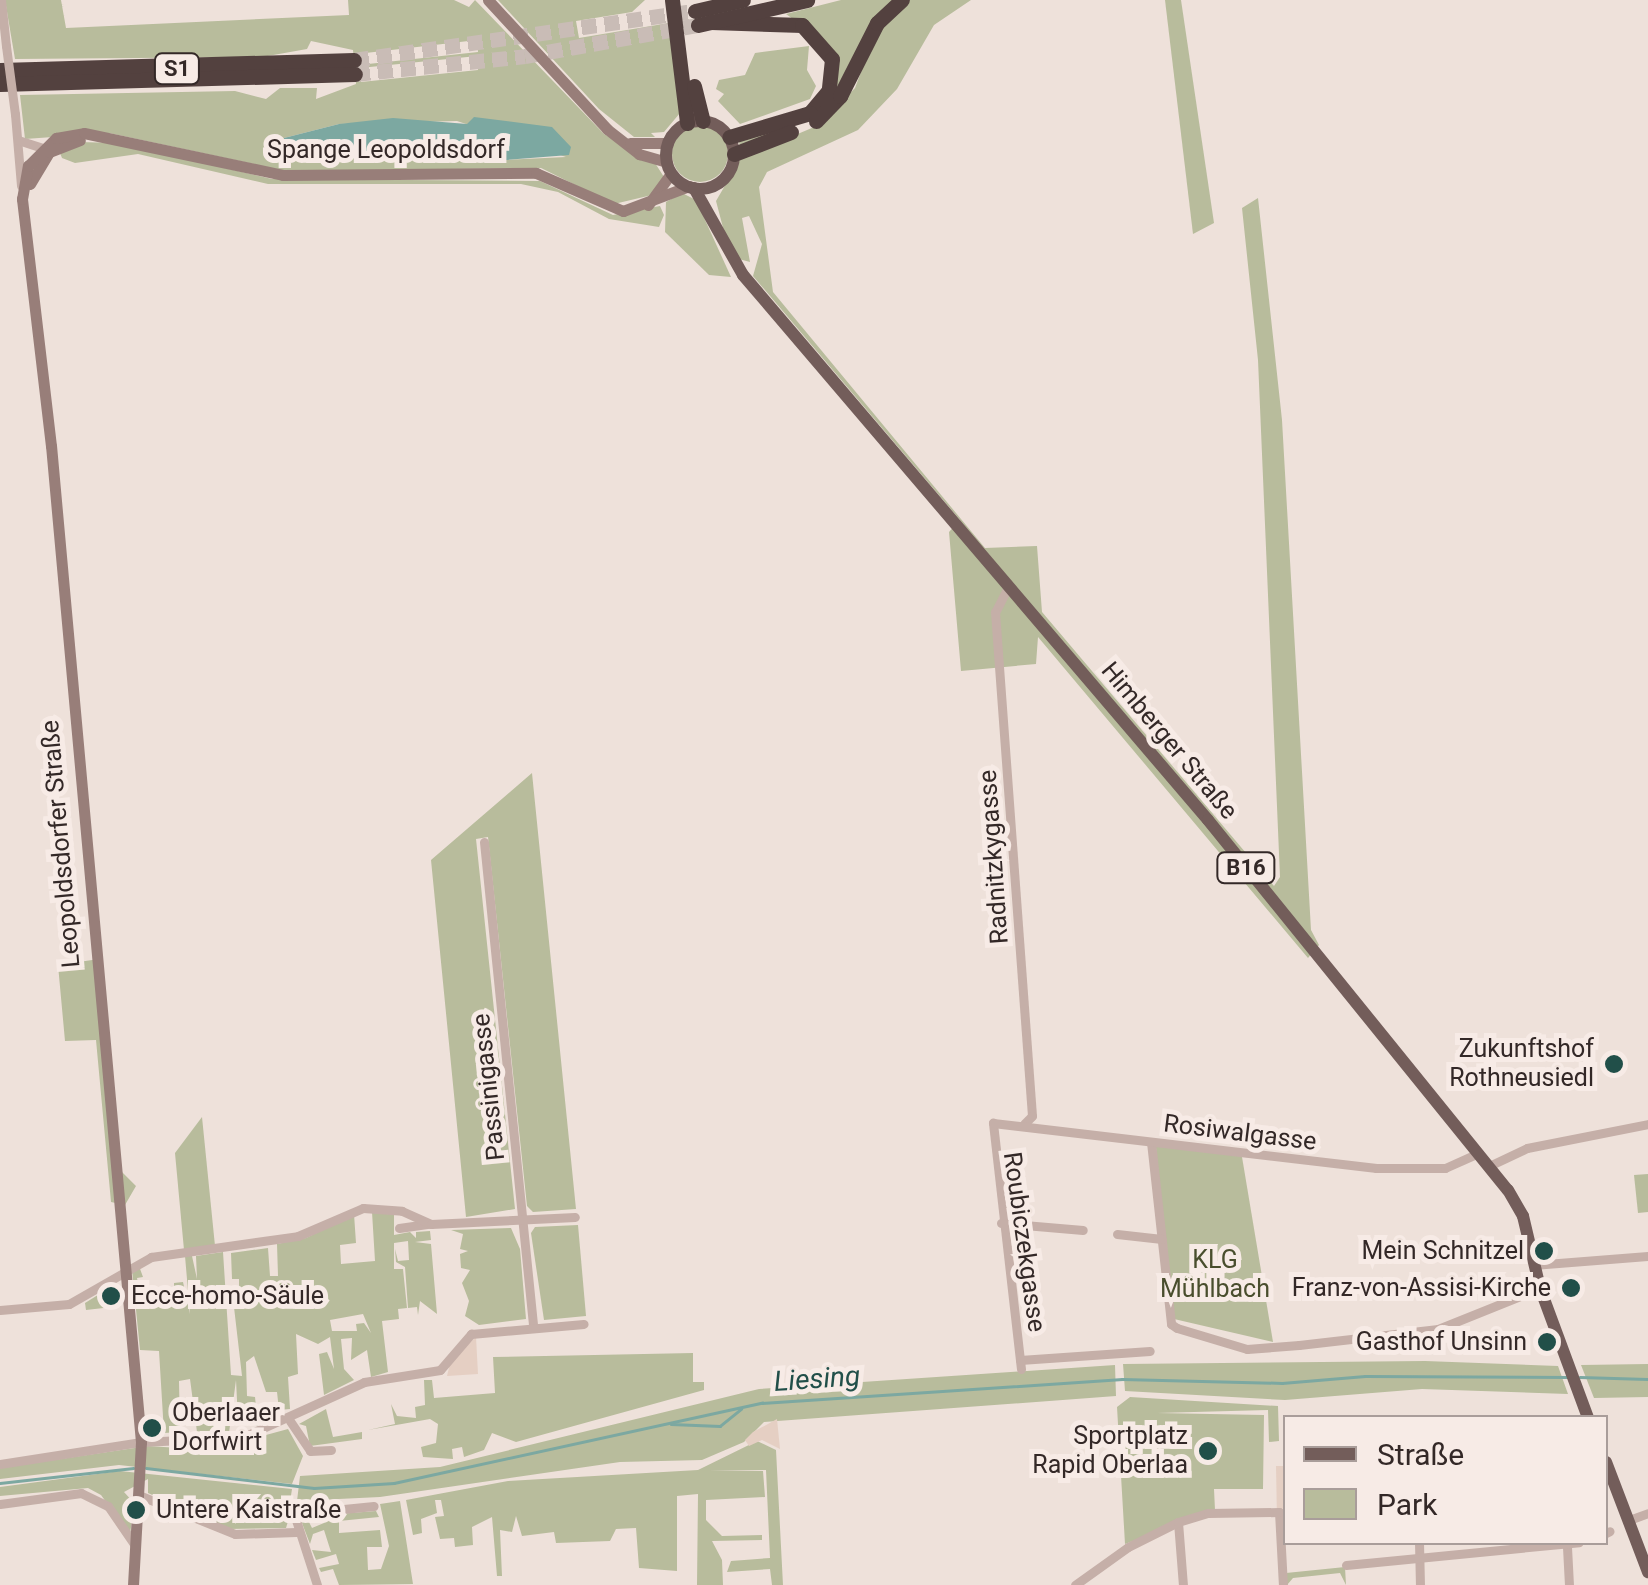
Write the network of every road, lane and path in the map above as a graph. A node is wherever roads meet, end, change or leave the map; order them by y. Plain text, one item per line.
1 (1, 0) edge
2 (488, 0) edge
3 (672, 0) edge
4 (743, 0) edge
5 (807, 0) edge
6 (902, 0) edge
7 (696, 14) edge
8 (0, 70) edge
9 (0, 84) edge
10 (694, 122) junction
11 (18, 140) junction
12 (626, 143) junction
13 (668, 143) junction
14 (732, 146) junction
15 (46, 149) junction
16 (669, 167) junction
17 (30, 170) junction
18 (714, 186) junction
19 (692, 188) junction
20 (22, 189) junction
21 (647, 205) junction
22 (27, 228) junction
23 (714, 230) junction
24 (1008, 587) junction
25 (484, 842) dead end
26 (993, 1122) joint
27 (1024, 1124) junction
28 (1648, 1124) edge
29 (1151, 1142) junction
30 (1479, 1153) junction
31 (1489, 1166) junction
32 (575, 1217) dead end
33 (522, 1220) junction
34 (1002, 1223) junction
35 (432, 1224) junction
36 (399, 1228) dead end
37 (1083, 1230) dead end
38 (1117, 1234) dead end
39 (1162, 1239) junction
40 (1648, 1256) edge
41 (1537, 1264) junction
42 (124, 1269) junction
43 (1540, 1288) junction
44 (0, 1310) edge
45 (584, 1324) dead end
46 (533, 1328) junction
47 (1150, 1351) dead end
48 (1587, 1415) edge
49 (290, 1420) junction
50 (141, 1449) junction
51 (331, 1450) dead end
52 (0, 1464) edge
53 (1608, 1467) edge
54 (141, 1490) junction
55 (0, 1504) edge
56 (374, 1506) dead end
57 (1283, 1507) edge
58 (1280, 1512) junction
59 (1648, 1513) edge
60 (1629, 1520) junction
61 (1178, 1522) junction
62 (296, 1532) junction
63 (134, 1544) junction
64 (1419, 1545) edge
65 (1572, 1545) edge
66 (1568, 1547) junction
67 (1419, 1559) junction
68 (1346, 1566) dead end
69 (1648, 1572) edge
70 (133, 1585) edge
71 (317, 1585) edge
72 (1076, 1585) edge
73 (1184, 1585) edge
74 (1283, 1585) edge
75 (1420, 1585) edge
76 (1569, 1585) edge

1 - 11 street, Leopoldsdorfer Straße, bridge
2 - 12 main road
3 - 10 highway
4 - 7 highway
5 - 7 highway
6 - 14 highway
7 - 10 highway
7 - 14 highway
8 - 9 highway, S1
10 - 13 main road
10 - 14 main road
11 - 15 street
11 - 17 street, Leopoldsdorfer Straße
11 - 20 street, Leopoldsdorfer Straße
12 - 13 main road
12 - 16 main road
13 - 16 main road
14 - 18 main road
15 - 17 main road
15 - 21 main road, Spange Leopoldsdorf
16 - 19 main road
16 - 21 main road
17 - 20 main road, Leopoldsdorfer Straße
17 - 22 main road, Leopoldsdorfer Straße
18 - 19 main road
18 - 23 main road
19 - 21 main road, Spange Leopoldsdorf
19 - 23 main road, Himberger Straße / B16
20 - 22 main road, Leopoldsdorfer Straße
22 - 42 main road, Leopoldsdorfer Straße
23 - 24 main road, Himberger Straße / B16
24 - 27 street, Radnitzkygasse
24 - 30 main road, Himberger Straße / B16
25 - 33 street, Passinigasse
26 - 27 street, Rosiwalgasse
26 - 34 street, Roubiczekgasse
27 - 29 street, Rosiwalgasse
28 - 31 street
29 - 30 street, Rosiwalgasse
29 - 39 street
30 - 31 main road, Himberger Straße / B16
31 - 41 main road, Himberger Straße / B16
32 - 33 street
33 - 35 street
33 - 46 street, Passinigasse
34 - 37 street
34 - 47 street, Roubiczekgasse
35 - 36 street
35 - 42 street
38 - 39 street
39 - 43 street
40 - 41 street
41 - 43 main road, Himberger Straße / B16
42 - 44 street
42 - 50 main road, Leopoldsdorfer Straße
43 - 48 main road, Himberger Straße / B16
45 - 46 street
46 - 49 street
49 - 50 street
49 - 51 street
50 - 52 street
50 - 54 main road, Leopoldsdorfer Straße
53 - 60 main road
54 - 62 street
54 - 63 main road
55 - 63 street
56 - 62 street
57 - 58 street
58 - 61 street
58 - 74 street
59 - 60 street
60 - 69 main road
61 - 72 street
61 - 73 street
62 - 71 street
63 - 70 main road
64 - 67 street
65 - 66 street
66 - 67 street
66 - 76 street
67 - 68 street
67 - 75 street

